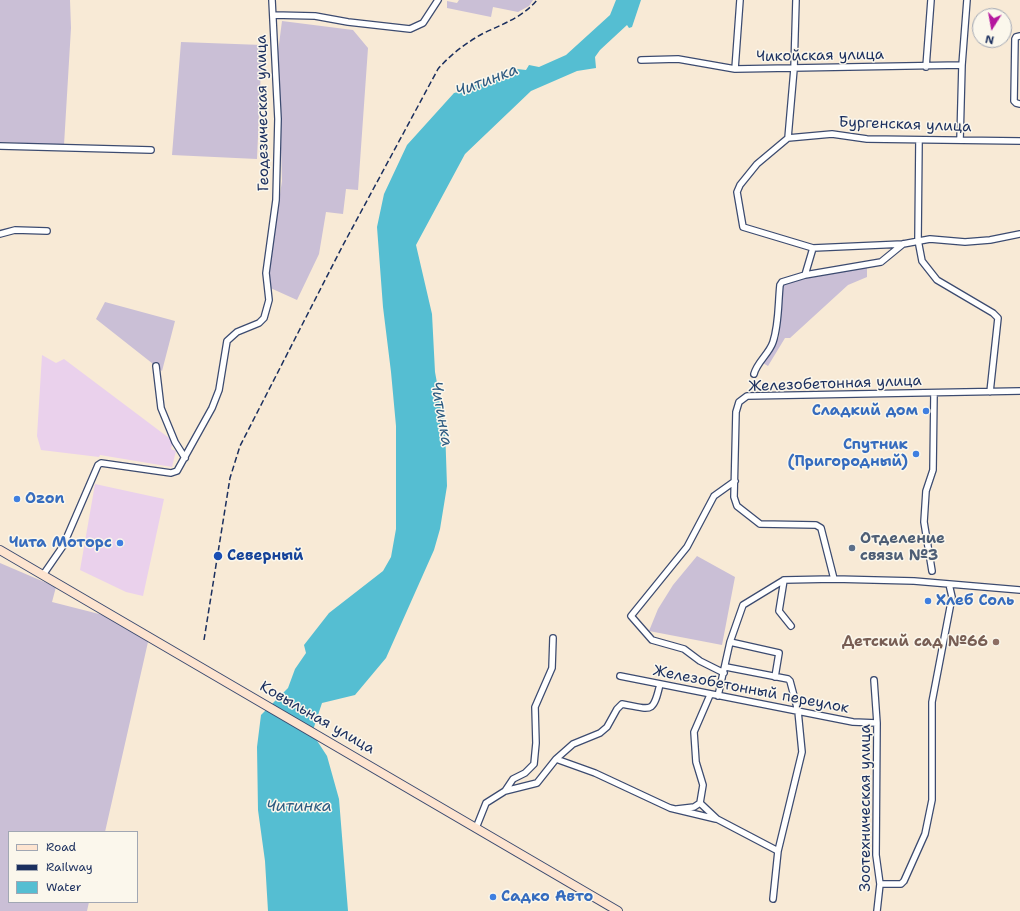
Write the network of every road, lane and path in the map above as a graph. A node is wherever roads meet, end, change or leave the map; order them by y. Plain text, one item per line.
1 (272, 0) edge
2 (438, 0) edge
3 (740, 0) edge
4 (796, 0) edge
5 (931, 0) edge
6 (967, 0) edge
7 (273, 15) junction
8 (1020, 36) edge
9 (641, 60) dead end
10 (962, 66) junction
11 (926, 67) junction
12 (794, 69) junction
13 (735, 70) junction
14 (1020, 104) edge
15 (788, 138) junction
16 (919, 140) junction
17 (960, 140) junction
18 (1020, 142) edge
19 (0, 146) edge
20 (151, 150) dead end
21 (47, 231) dead end
22 (0, 234) edge
23 (1020, 234) edge
24 (918, 240) junction
25 (903, 244) junction
26 (813, 248) junction
27 (805, 275) junction
28 (156, 366) dead end
29 (754, 374) dead end
30 (1020, 391) edge
31 (990, 392) junction
32 (934, 393) junction
33 (185, 458) junction
34 (735, 482) junction
35 (0, 550) edge
36 (932, 571) dead end
37 (44, 575) junction
38 (834, 579) junction
39 (784, 580) junction
40 (950, 584) junction
41 (1020, 590) edge
42 (791, 626) dead end
43 (553, 638) dead end
44 (730, 642) junction
45 (725, 670) junction
46 (620, 676) dead end
47 (775, 677) junction
48 (874, 680) dead end
49 (660, 684) junction
50 (710, 695) junction
51 (718, 696) junction
52 (798, 710) junction
53 (877, 723) junction
54 (556, 759) junction
55 (504, 791) junction
56 (700, 802) junction
57 (675, 810) junction
58 (717, 820) junction
59 (476, 828) junction
60 (778, 851) junction
61 (880, 884) junction
62 (773, 899) dead end
63 (618, 911) edge
64 (877, 911) edge

1 - 7 street, Геодезическая улица
2 - 7 street
3 - 13 street
4 - 12 street
5 - 11 street
6 - 10 street
7 - 33 street, Геодезическая улица
8 - 14 street
9 - 13 street, Чикойская улица
10 - 11 street, Чикойская улица
10 - 17 street
11 - 12 street, Чикойская улица
12 - 13 street, Чикойская улица
12 - 15 street
15 - 16 street, Бургенская улица
15 - 26 street
16 - 17 street, Бургенская улица
16 - 24 street
17 - 18 street, Бургенская улица
19 - 20 street
21 - 22 street
23 - 24 street
24 - 25 street
24 - 31 street
25 - 26 street
25 - 27 street
26 - 27 street
27 - 29 street
28 - 33 street
30 - 31 street, Железобетонная улица
31 - 32 street, Железобетонная улица
32 - 34 street, Железобетонная улица
32 - 36 street
33 - 37 street, Геодезическая улица
34 - 38 street, Железобетонная улица
34 - 45 street
35 - 37 main road, Ковыльная улица
37 - 59 main road, Ковыльная улица
38 - 39 street
38 - 40 street
39 - 42 street
39 - 44 street
40 - 41 street
40 - 61 street
43 - 55 street
44 - 45 street
44 - 47 street
45 - 47 street
45 - 51 street
46 - 49 street, Железобетонный переулок
47 - 52 street
48 - 53 street, Зоотехническая улица
49 - 50 street, Железобетонный переулок
49 - 54 street
50 - 51 street, Железобетонный переулок
50 - 56 street
51 - 52 street, Железобетонный переулок
52 - 53 street, Железобетонный переулок
52 - 60 street
53 - 61 street, Зоотехническая улица
54 - 55 street
54 - 57 street
55 - 59 street
56 - 57 street
56 - 58 street
57 - 58 street
58 - 60 street
59 - 63 main road, Ковыльная улица
60 - 62 street
61 - 64 street, Зоотехническая улица

